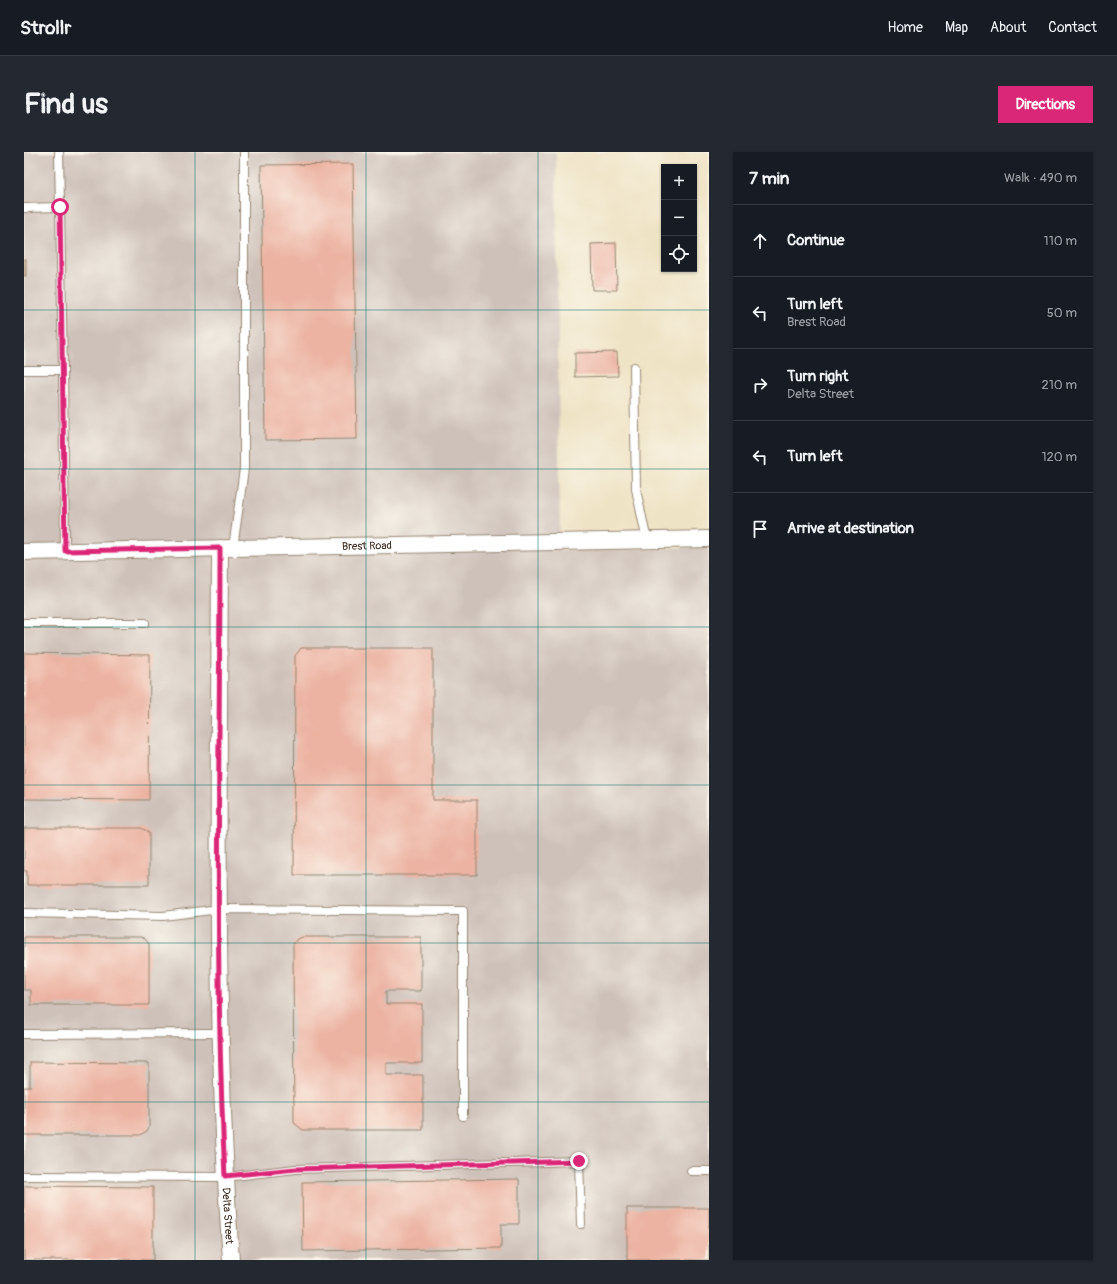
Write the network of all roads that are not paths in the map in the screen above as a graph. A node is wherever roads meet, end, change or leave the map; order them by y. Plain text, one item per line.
1 (60, 152) edge
2 (244, 152) edge
3 (60, 207) junction
4 (24, 208) edge
5 (634, 367) dead end
6 (24, 370) edge
7 (63, 370) junction
8 (709, 539) edge
9 (646, 541) junction
10 (227, 548) junction
11 (65, 551) junction
12 (24, 552) edge
13 (24, 623) edge
14 (145, 623) dead end
15 (219, 909) junction
16 (24, 913) edge
17 (221, 1033) junction
18 (24, 1034) edge
19 (463, 1116) dead end
20 (691, 1171) dead end
21 (709, 1171) edge
22 (24, 1176) edge
23 (225, 1176) junction
24 (581, 1224) dead end
25 (231, 1260) edge

1 - 3 lane
2 - 10 lane
3 - 4 lane
3 - 7 lane
5 - 9 lane
6 - 7 lane
7 - 11 lane
8 - 9 street, Brest Road
9 - 10 street, Brest Road
10 - 11 street, Brest Road
10 - 15 street, Delta Street
11 - 12 street, Brest Road
13 - 14 lane
15 - 16 lane
15 - 17 street, Delta Street
15 - 19 lane
17 - 18 lane
17 - 23 street, Delta Street
20 - 21 lane
22 - 23 lane
23 - 24 lane
23 - 25 street, Delta Street

